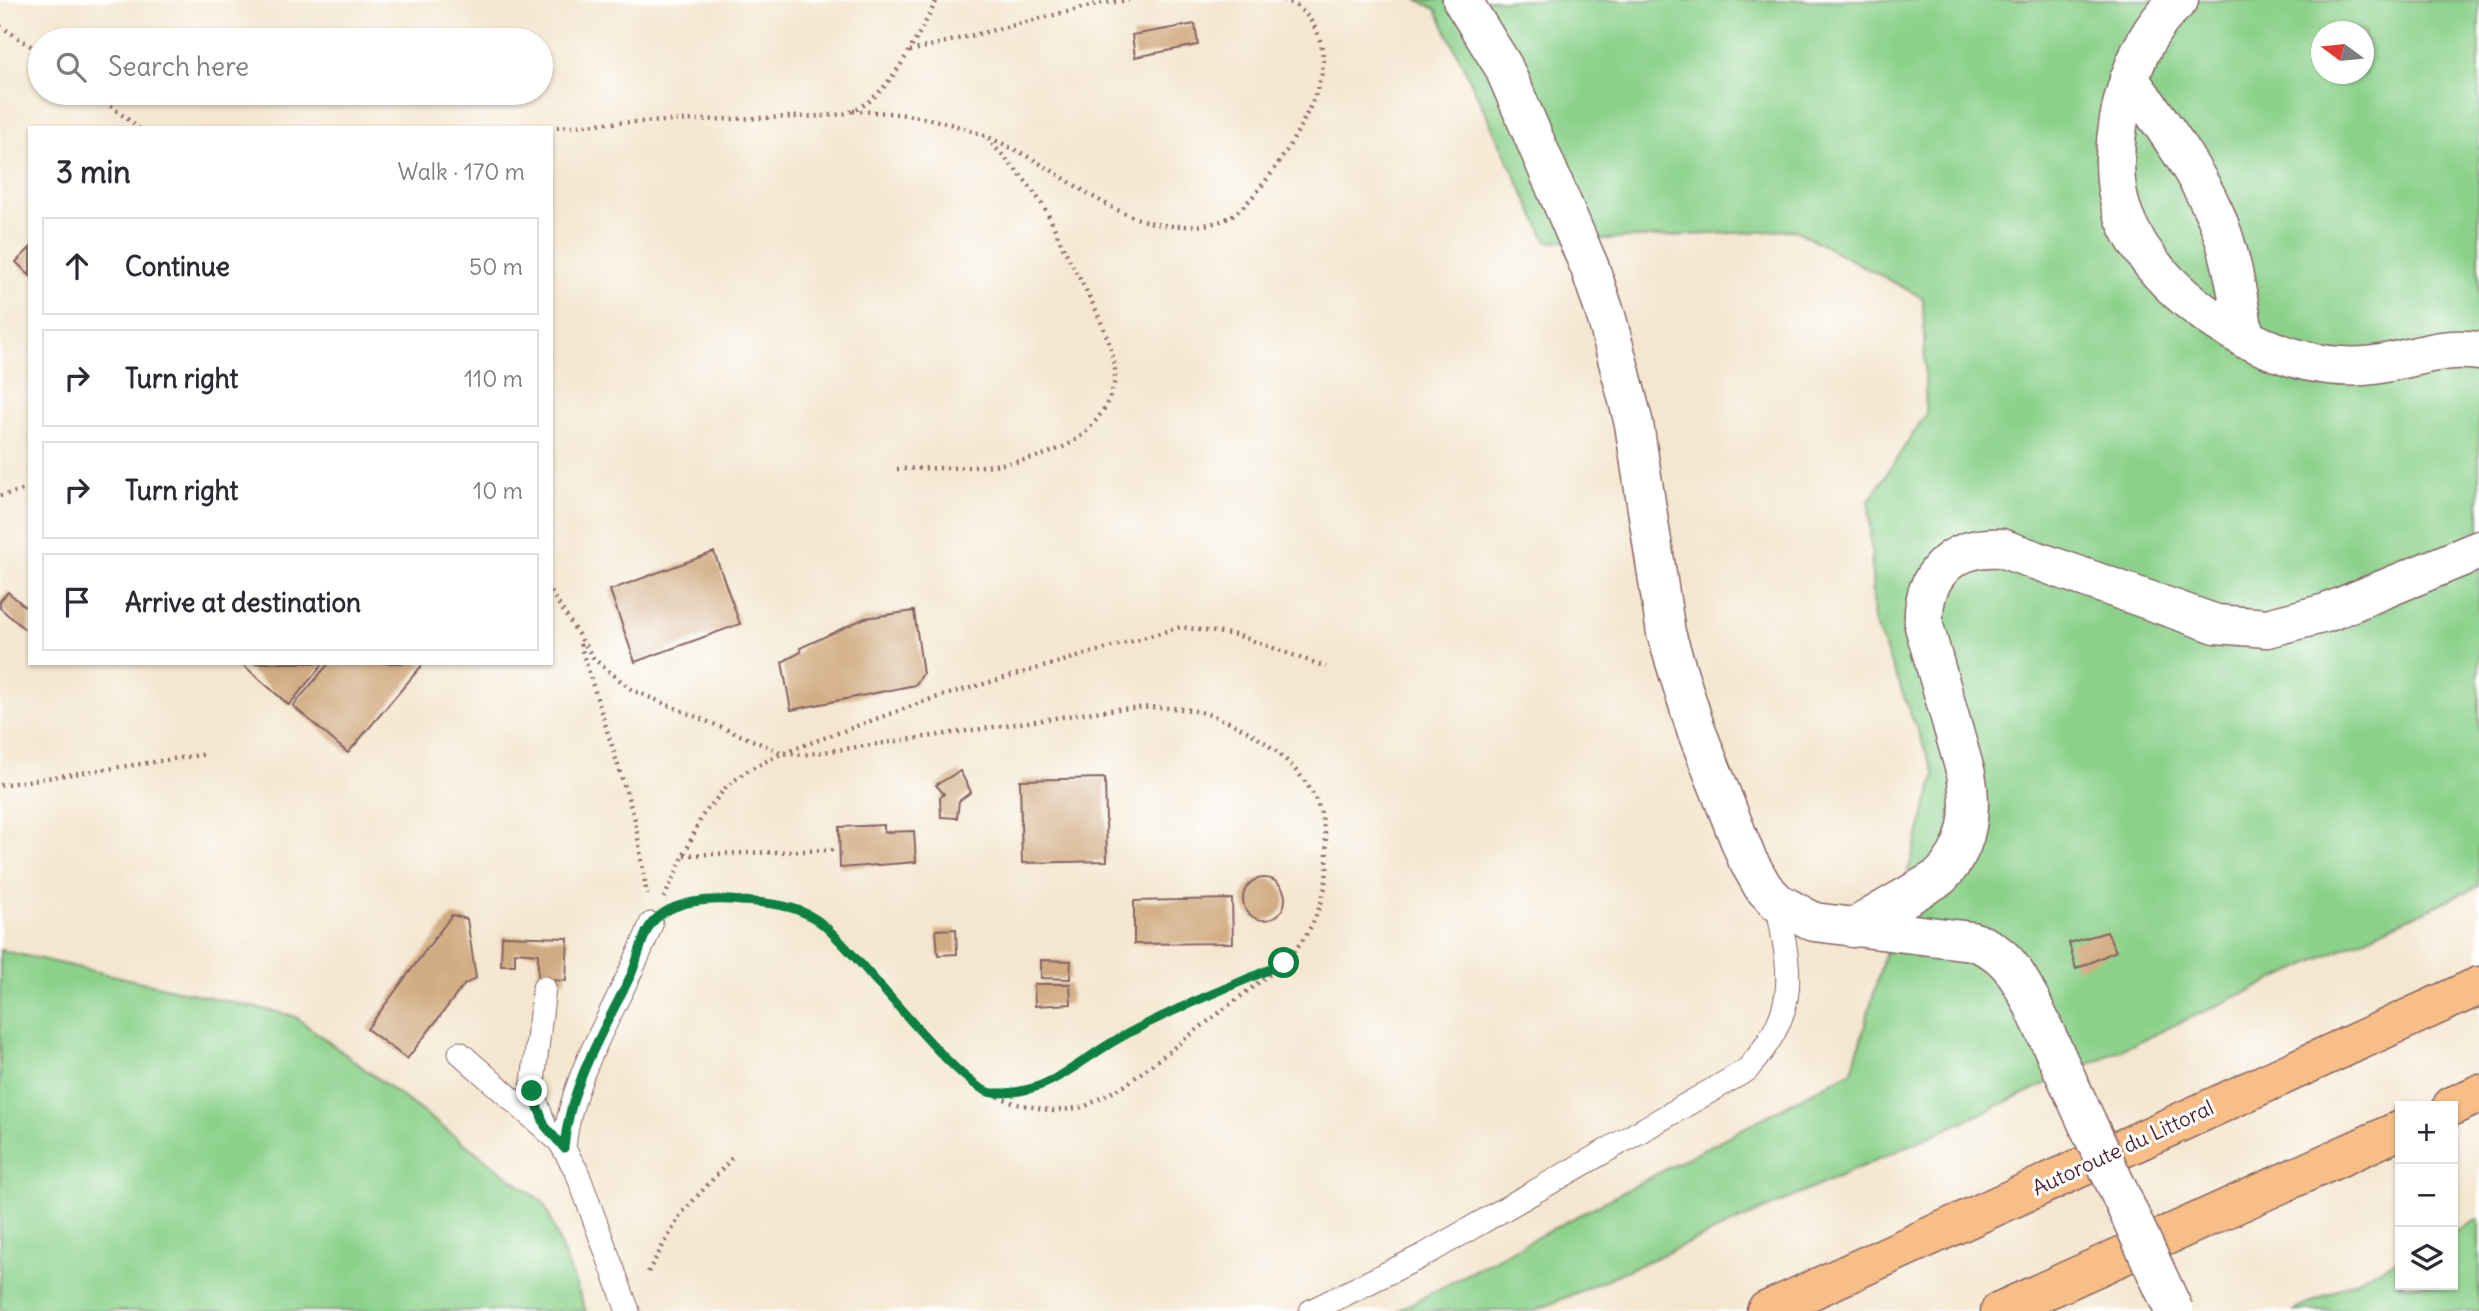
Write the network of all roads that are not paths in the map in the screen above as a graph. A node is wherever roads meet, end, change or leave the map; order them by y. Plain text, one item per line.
1 (1462, 0) edge
2 (2179, 0) edge
3 (2130, 79) junction
4 (2245, 339) junction
5 (2479, 351) edge
6 (2479, 550) edge
7 (1777, 902) junction
8 (651, 924) road end
9 (1853, 928) junction
10 (2479, 986) edge
11 (544, 988) dead end
12 (460, 1053) dead end
13 (2479, 1094) edge
14 (2458, 1103) edge
15 (545, 1126) junction
16 (2395, 1132) edge
17 (564, 1148) junction
18 (628, 1311) edge
19 (1311, 1311) edge
20 (1766, 1311) edge
21 (2000, 1311) edge
22 (2174, 1311) edge

1 - 7 street
2 - 3 street
3 - 4 street
3 - 4 street
4 - 5 street
6 - 9 street
7 - 9 street
7 - 19 lane
8 - 17 lane
9 - 22 street, bridge
10 - 20 highway, Autoroute du Littoral
11 - 15 lane
12 - 15 lane
13 - 14 highway
15 - 17 lane
16 - 21 highway
17 - 18 lane

